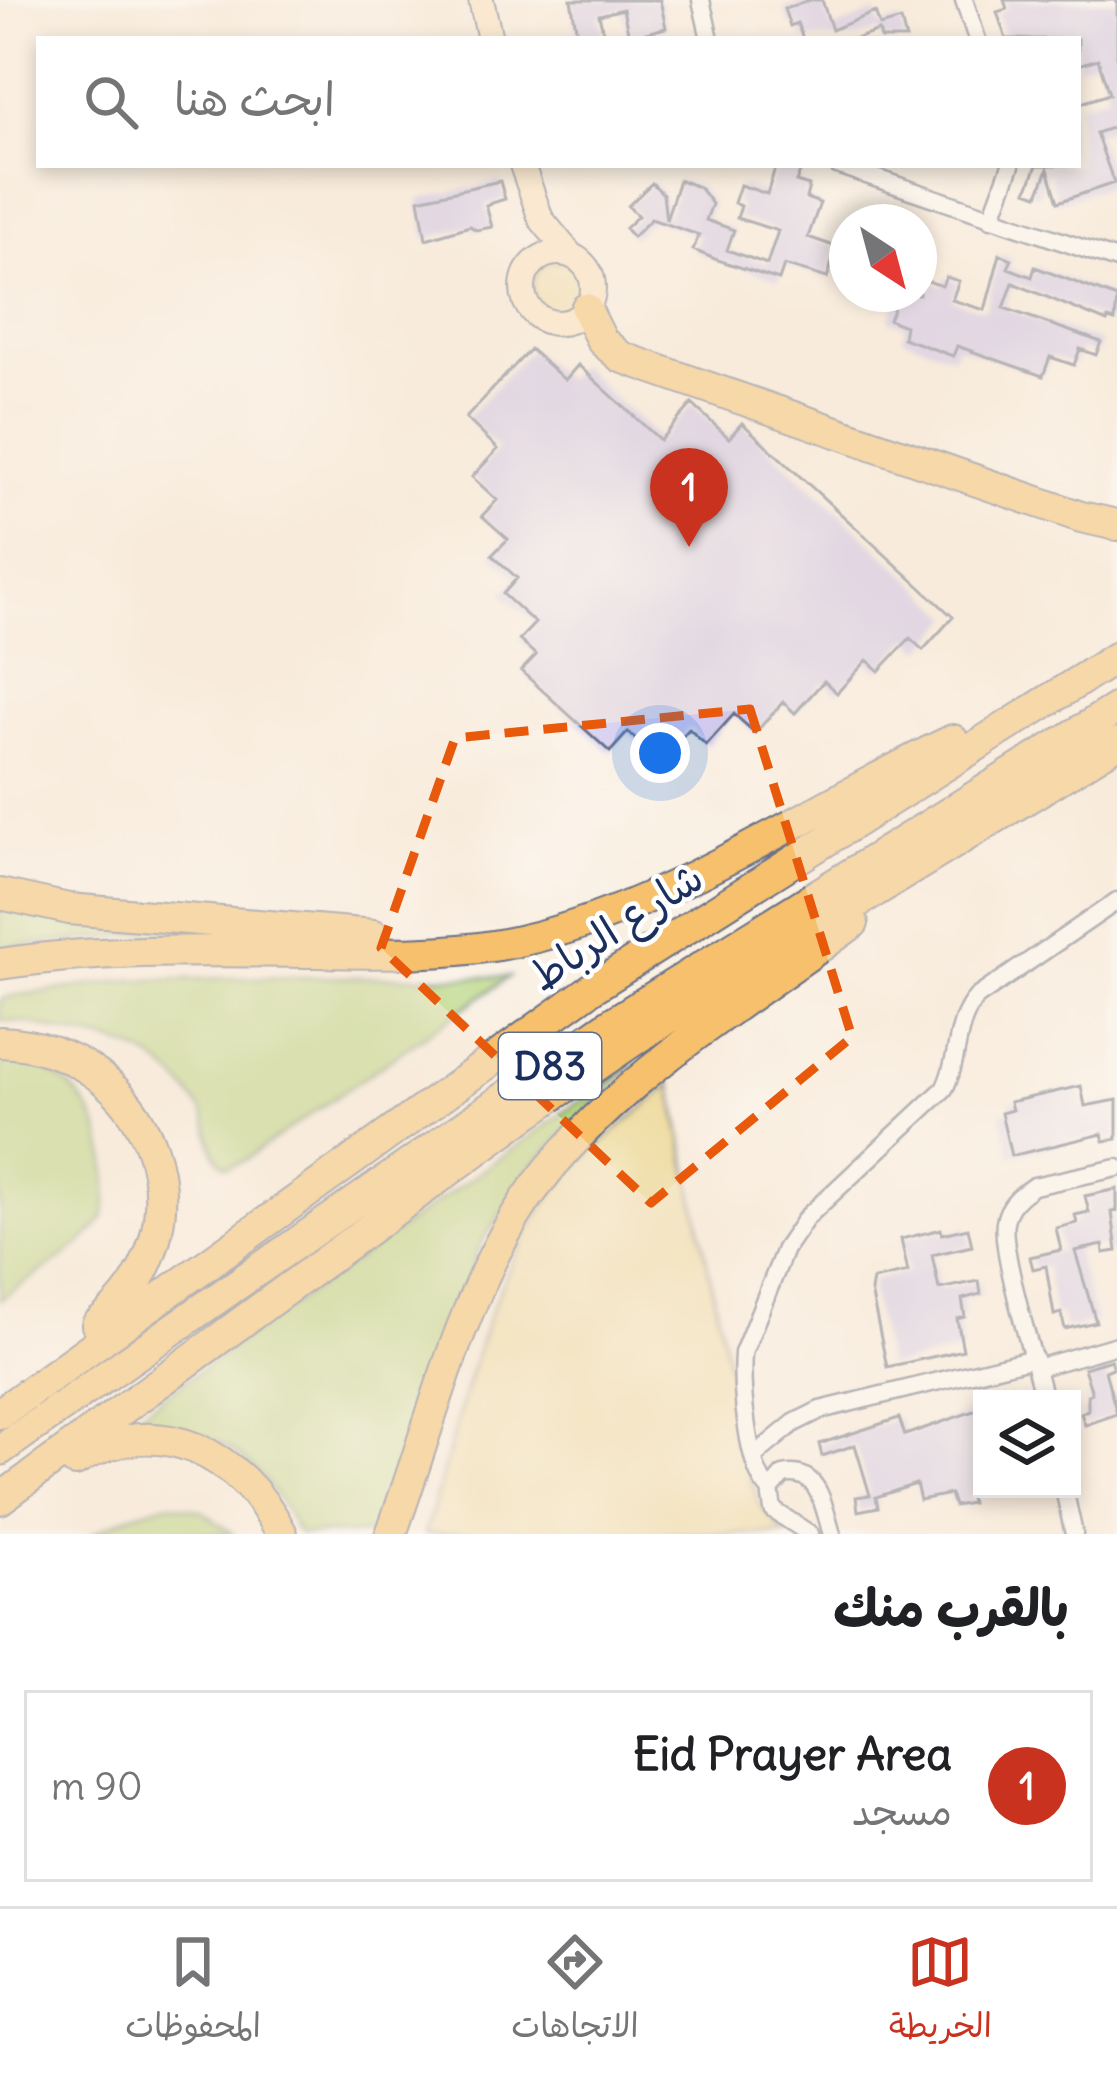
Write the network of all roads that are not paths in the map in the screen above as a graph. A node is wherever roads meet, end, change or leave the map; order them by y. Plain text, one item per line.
1 (481, 0) edge
2 (701, 0) edge
3 (964, 0) edge
4 (489, 36) edge
5 (709, 36) edge
6 (976, 36) edge
7 (846, 168) edge
8 (1010, 168) edge
9 (524, 172) edge
10 (991, 219) junction
11 (570, 254) junction
12 (1117, 260) edge
13 (532, 264) junction
14 (586, 309) junction
15 (1117, 525) edge
16 (1117, 657) edge
17 (1036, 707) junction
18 (1117, 708) edge
19 (1117, 743) edge
20 (1005, 812) junction
21 (0, 894) edge
22 (1117, 901) edge
23 (500, 945) junction
24 (0, 964) edge
25 (0, 1042) edge
26 (1117, 1168) edge
27 (1117, 1345) edge
28 (1035, 1363) junction
29 (34, 1389) junction
30 (1042, 1390) edge
31 (440, 1396) junction
32 (0, 1413) edge
33 (0, 1450) edge
34 (754, 1456) junction
35 (770, 1490) junction
36 (0, 1498) edge
37 (1066, 1498) edge
38 (0, 1510) edge
39 (282, 1534) edge
40 (392, 1534) edge
41 (405, 1534) edge
42 (810, 1534) edge
43 (832, 1534) edge
44 (1074, 1534) edge

1 - 4 street
2 - 5 street
3 - 6 street
7 - 10 street
8 - 10 street
9 - 11 street
9 - 13 street
10 - 12 street
11 - 13 street
11 - 14 street
13 - 14 street
14 - 15 highway
16 - 17 highway, شارع الرباط / D83
17 - 23 highway
17 - 29 highway, شارع الرباط / D83
18 - 33 highway, شارع الرباط / D83
19 - 20 highway
20 - 31 highway
20 - 36 highway
21 - 23 highway
22 - 34 street
23 - 24 highway
25 - 29 highway
26 - 28 street
27 - 28 street
28 - 30 street
28 - 34 street
29 - 32 highway, شارع الرباط / D83
31 - 40 highway
31 - 41 highway
34 - 35 street
35 - 42 street
35 - 43 street
37 - 44 street
38 - 39 highway

